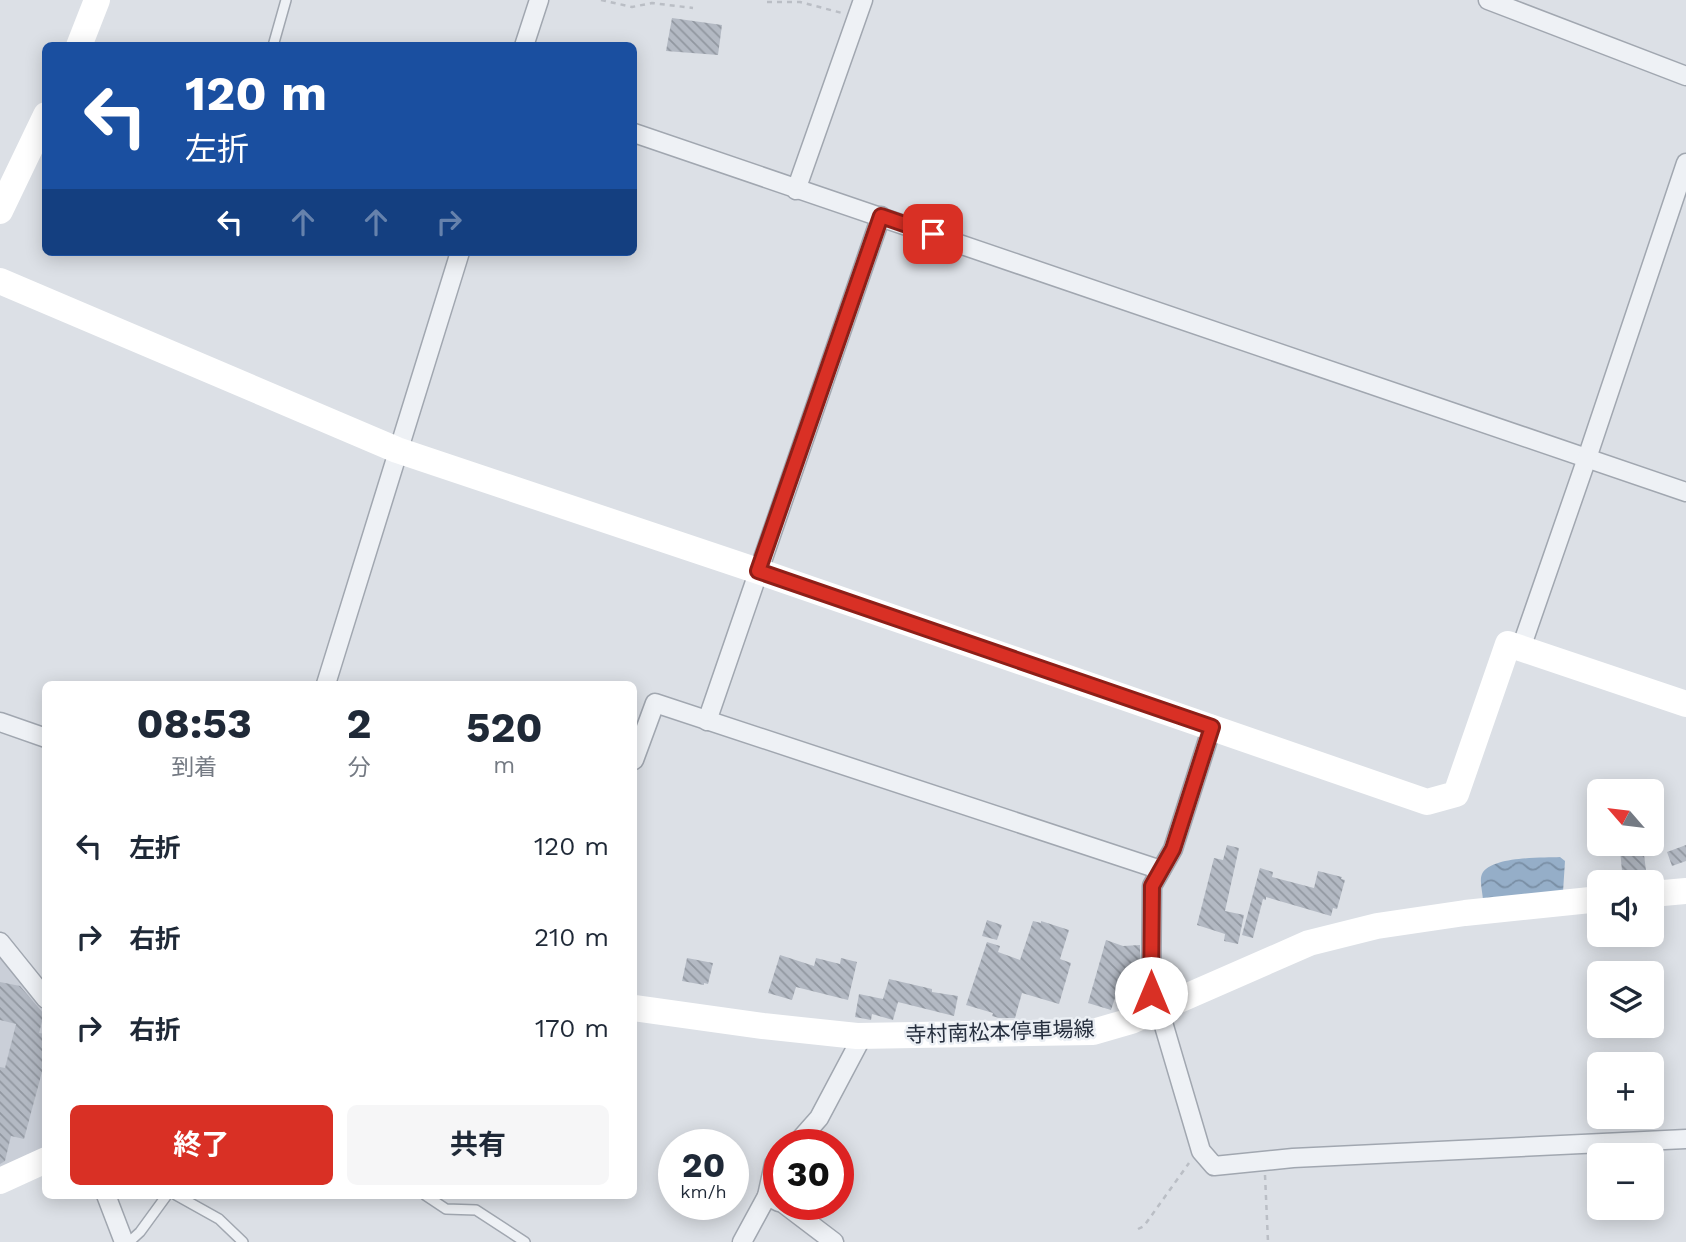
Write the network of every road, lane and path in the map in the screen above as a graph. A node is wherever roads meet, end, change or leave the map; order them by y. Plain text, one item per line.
1 (97, 0) edge
2 (286, 0) edge
3 (539, 0) edge
4 (601, 0) edge
5 (1489, 0) edge
6 (767, 2) dead end
7 (693, 8) dead end
8 (860, 8) edge
9 (81, 42) edge
10 (274, 42) edge
11 (525, 42) edge
12 (1686, 76) edge
13 (42, 123) edge
14 (637, 134) edge
15 (1686, 163) edge
16 (796, 190) junction
17 (0, 211) edge
18 (881, 216) junction
19 (459, 256) edge
20 (0, 281) edge
21 (397, 450) junction
22 (1587, 458) junction
23 (1686, 492) edge
24 (758, 571) junction
25 (1521, 648) junction
26 (327, 681) edge
27 (1686, 704) edge
28 (707, 721) junction
29 (0, 722) edge
30 (1212, 727) junction
31 (42, 737) edge
32 (637, 752) edge
33 (1161, 870) junction
34 (1686, 891) edge
35 (1664, 893) edge
36 (1587, 900) edge
37 (0, 942) edge
38 (42, 994) edge
39 (637, 1008) edge
40 (1158, 1009) junction
41 (863, 1035) junction
42 (810, 1129) edge
43 (1686, 1139) edge
44 (1201, 1151) junction
45 (42, 1162) edge
46 (1265, 1162) junction
47 (0, 1181) edge
48 (108, 1199) edge
49 (164, 1199) edge
50 (183, 1199) edge
51 (431, 1199) edge
52 (763, 1213) edge
53 (805, 1220) edge
54 (1138, 1229) dead end
55 (127, 1242) edge
56 (243, 1242) edge
57 (525, 1242) edge
58 (742, 1242) edge
59 (834, 1242) edge
60 (1268, 1242) edge

1 - 9 street
2 - 10 lane
3 - 11 street
4 - 7 path
5 - 12 street
6 - 8 path
8 - 16 street
13 - 17 street
14 - 16 street
15 - 22 street
16 - 18 street
18 - 22 street
18 - 24 street
19 - 21 street
20 - 21 street
21 - 24 street
21 - 26 street
22 - 23 street
22 - 25 street
24 - 28 street
24 - 30 street
25 - 27 street
25 - 30 street
28 - 32 street
28 - 33 street
29 - 31 street
30 - 33 street
33 - 40 street
34 - 35 street
36 - 40 street, 寺村南松本停車場線
37 - 38 street
39 - 41 street, 寺村南松本停車場線
40 - 41 street, 寺村南松本停車場線
40 - 44 street
41 - 42 street
43 - 46 street
44 - 46 street
44 - 54 path
45 - 47 street
46 - 60 path
48 - 55 street
49 - 55 lane
50 - 56 lane
51 - 57 lane
52 - 58 street
53 - 59 street

